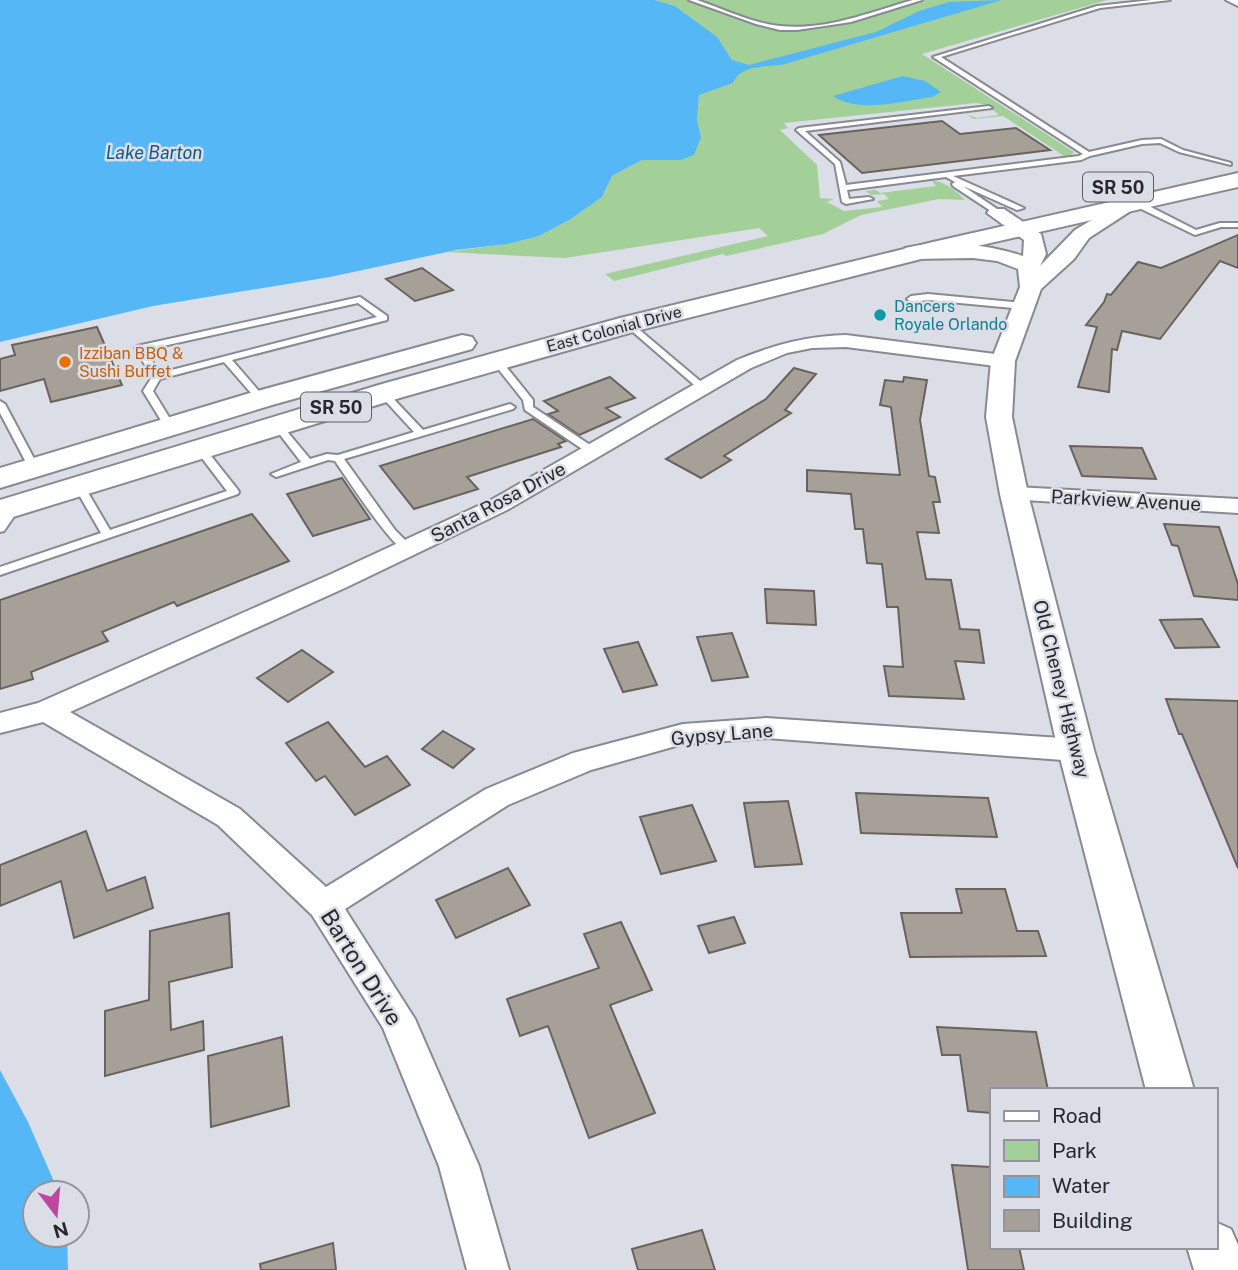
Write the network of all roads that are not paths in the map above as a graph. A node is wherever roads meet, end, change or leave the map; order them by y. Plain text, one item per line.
1 (692, 0) edge
2 (919, 0) edge
3 (1167, 0) edge
4 (1231, 0) edge
5 (1238, 3) edge
6 (989, 108) dead end
7 (1088, 154) junction
8 (1235, 169) edge
9 (945, 175) junction
10 (843, 188) junction
11 (869, 199) dead end
12 (1130, 204) junction
13 (1022, 218) junction
14 (1238, 225) edge
15 (1072, 244) junction
16 (913, 253) junction
17 (1028, 286) junction
18 (911, 299) dead end
19 (620, 314) junction
20 (506, 331) dead end
21 (227, 360) junction
22 (497, 361) junction
23 (1003, 361) junction
24 (157, 377) junction
25 (374, 381) junction
26 (703, 388) junction
27 (0, 404) edge
28 (510, 407) dead end
29 (269, 412) junction
30 (170, 427) junction
31 (420, 433) junction
32 (200, 449) junction
33 (592, 451) junction
34 (338, 457) junction
35 (307, 463) junction
36 (34, 468) junction
37 (276, 474) dead end
38 (0, 478) edge
39 (79, 486) junction
40 (1014, 494) junction
41 (1238, 506) edge
42 (4, 511) edge
43 (107, 535) junction
44 (407, 548) junction
45 (0, 571) edge
46 (46, 710) junction
47 (0, 723) edge
48 (1076, 750) junction
49 (324, 905) junction
50 (1169, 1088) edge
51 (1214, 1249) edge
52 (488, 1270) edge
53 (1220, 1270) edge

1 - 2 lane
3 - 7 lane
4 - 5 street
6 - 10 lane
7 - 8 lane
7 - 9 lane
8 - 12 highway, East Colonial Drive / SR 50
8 - 13 highway, East Colonial Drive / SR 50
9 - 10 lane
9 - 13 lane
9 - 13 lane
10 - 11 lane
12 - 13 highway, East Colonial Drive / SR 50
12 - 14 lane
12 - 15 street, Old Cheney Highway
13 - 15 street
13 - 16 highway, East Colonial Drive / SR 50
13 - 17 street, Old Cheney Highway
13 - 19 highway, East Colonial Drive / SR 50
15 - 17 street, Old Cheney Highway
16 - 17 street
16 - 19 highway, East Colonial Drive / SR 50
17 - 18 lane
17 - 23 street, Old Cheney Highway
19 - 22 highway, East Colonial Drive / SR 50
19 - 26 lane
20 - 25 highway, East Colonial Drive / SR 50
21 - 24 lane
21 - 24 lane
21 - 29 lane
22 - 25 highway, East Colonial Drive / SR 50
22 - 33 lane
23 - 26 street, Santa Rosa Drive
23 - 40 street, Old Cheney Highway
24 - 30 lane
25 - 29 highway, East Colonial Drive / SR 50
25 - 31 lane
26 - 33 street, Santa Rosa Drive
27 - 36 lane
28 - 31 lane
29 - 30 highway, East Colonial Drive / SR 50
29 - 32 highway, East Colonial Drive / SR 50
29 - 35 lane
29 - 42 highway
30 - 36 highway, East Colonial Drive / SR 50
31 - 34 lane
32 - 39 highway, East Colonial Drive / SR 50
32 - 43 lane
33 - 44 street, Santa Rosa Drive
34 - 35 lane
34 - 44 lane
35 - 37 lane
36 - 38 highway, East Colonial Drive / SR 50
39 - 42 highway, East Colonial Drive / SR 50
39 - 43 lane
40 - 41 street, Parkview Avenue
40 - 48 street, Old Cheney Highway
43 - 45 lane
44 - 46 street, Santa Rosa Drive
46 - 47 street, Santa Rosa Drive
46 - 49 street, Barton Drive
48 - 49 street, Gypsy Lane
48 - 50 street, Old Cheney Highway
49 - 52 street, Barton Drive
51 - 53 street

